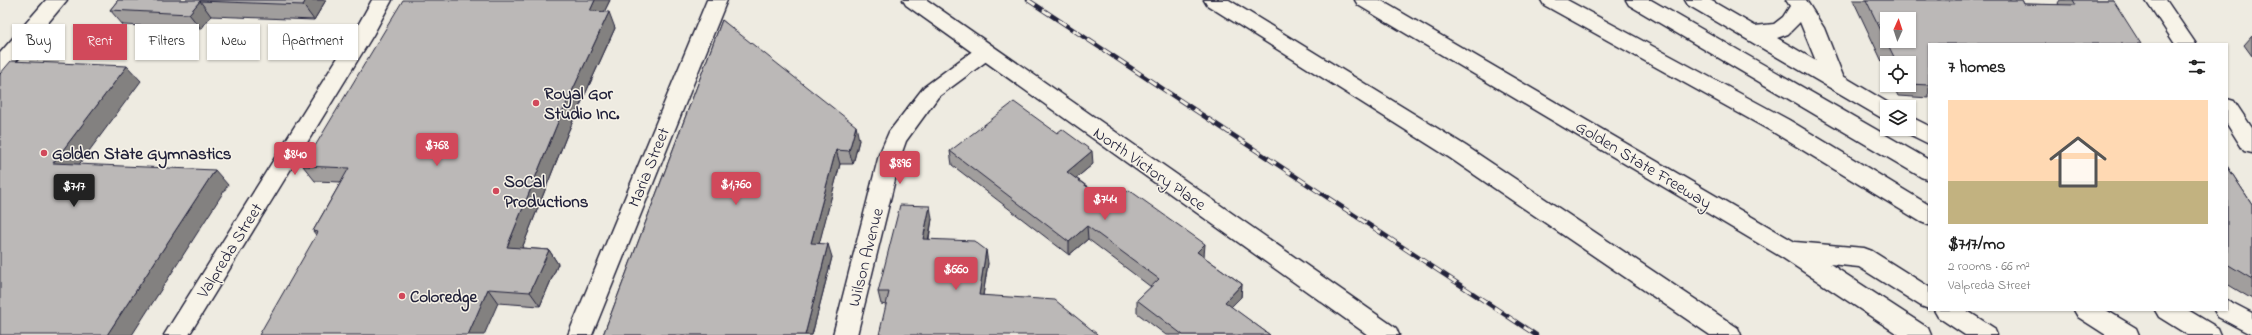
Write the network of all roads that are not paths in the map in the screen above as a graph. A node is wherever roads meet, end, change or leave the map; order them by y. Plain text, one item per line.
1 (57, 0) edge
2 (382, 0) edge
3 (717, 0) edge
4 (913, 0) edge
5 (1214, 0) edge
6 (1364, 0) edge
7 (1551, 0) edge
8 (1636, 0) edge
9 (1695, 0) edge
10 (2156, 0) edge
11 (1797, 4) edge
12 (1754, 33) junction
13 (2185, 43) edge
14 (985, 52) junction
15 (0, 67) edge
16 (1834, 80) junction
17 (1880, 107) edge
18 (2228, 109) edge
19 (1916, 128) edge
20 (1928, 135) edge
21 (2252, 145) edge
22 (1928, 170) edge
23 (1928, 215) edge
24 (1791, 251) junction
25 (1928, 298) edge
26 (1948, 311) edge
27 (2088, 311) edge
28 (2169, 311) edge
29 (2228, 311) edge
30 (2252, 325) edge
31 (176, 335) edge
32 (580, 335) edge
33 (845, 335) edge
34 (1387, 335) edge
35 (1729, 335) edge
36 (1919, 335) edge
37 (1986, 335) edge
38 (2127, 335) edge
39 (2209, 335) edge

1 - 15 main road
2 - 31 main road, Valpreda Street
3 - 32 main road, Maria Street
4 - 14 main road, North Victory Place
5 - 35 main road
6 - 24 main road, Golden State Freeway
7 - 23 main road
8 - 22 main road
9 - 12 main road
10 - 13 main road
11 - 12 main road
11 - 16 main road
12 - 16 main road
14 - 33 main road, Wilson Avenue
14 - 34 main road, North Victory Place
16 - 17 main road
18 - 21 main road
19 - 20 main road
24 - 25 main road
24 - 36 main road, Golden State Freeway
26 - 37 main road
27 - 38 main road
28 - 39 main road
29 - 30 main road

